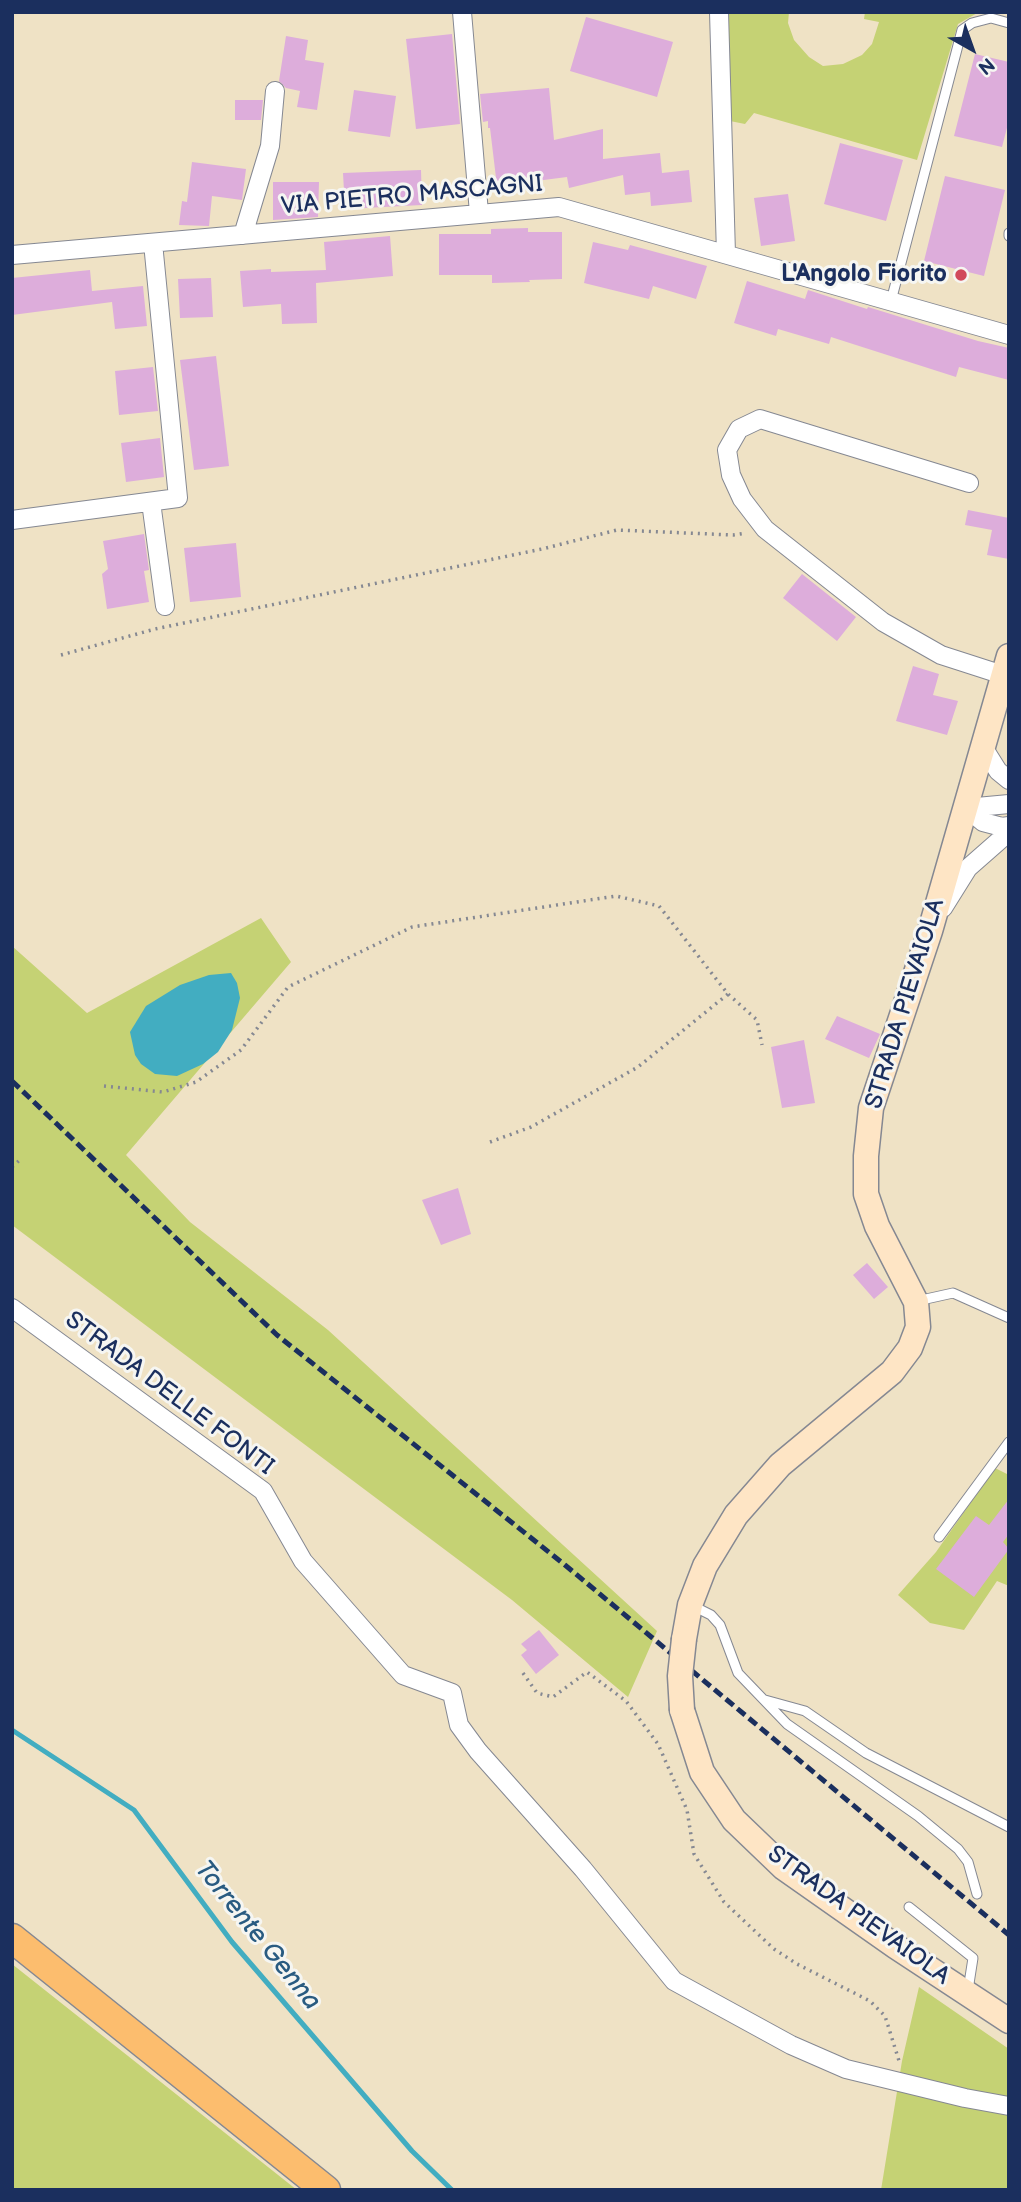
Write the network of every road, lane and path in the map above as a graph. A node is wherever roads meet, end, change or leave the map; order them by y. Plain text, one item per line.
1 (462, 12) edge
2 (719, 12) edge
3 (1009, 23) edge
4 (275, 91) dead end
5 (479, 214) junction
6 (243, 235) junction
7 (153, 243) junction
8 (726, 254) junction
9 (12, 255) edge
10 (891, 301) junction
11 (1009, 335) edge
12 (969, 482) dead end
13 (151, 502) junction
14 (12, 520) edge
15 (765, 529) junction
16 (165, 606) dead end
17 (61, 655) dead end
18 (1006, 665) edge
19 (983, 747) junction
20 (1009, 780) edge
21 (1009, 804) edge
22 (966, 808) junction
23 (1009, 826) edge
24 (1009, 832) edge
25 (930, 931) junction
26 (727, 994) junction
27 (762, 1045) dead end
28 (104, 1086) dead end
29 (490, 1142) dead end
30 (22, 1158) dead end
31 (12, 1167) edge
32 (916, 1302) junction
33 (12, 1308) edge
34 (1009, 1318) edge
35 (1009, 1442) edge
36 (939, 1537) dead end
37 (690, 1605) junction
38 (523, 1673) dead end
39 (764, 1700) junction
40 (1009, 1827) edge
41 (977, 1894) dead end
42 (909, 1907) dead end
43 (12, 1938) edge
44 (968, 1995) junction
45 (1009, 2021) edge
46 (905, 2083) junction
47 (1009, 2106) edge
48 (326, 2190) edge

1 - 5 street
2 - 8 street
3 - 10 lane
4 - 6 street
5 - 6 street, VIA PIETRO MASCAGNI
5 - 8 street, VIA PIETRO MASCAGNI
6 - 7 street, VIA PIETRO MASCAGNI
7 - 9 street, VIA PIETRO MASCAGNI
7 - 13 street
8 - 10 street, VIA PIETRO MASCAGNI
10 - 11 street, VIA PIETRO MASCAGNI
12 - 15 street, STRADA PIEVAIOLA
13 - 14 street
13 - 16 street
15 - 17 path
15 - 18 street, STRADA PIEVAIOLA
18 - 19 street, STRADA PIEVAIOLA
19 - 20 street
19 - 22 street, STRADA PIEVAIOLA
21 - 22 street
22 - 23 street
22 - 25 street, STRADA PIEVAIOLA
24 - 25 street
25 - 32 street, STRADA PIEVAIOLA
26 - 27 path
26 - 28 path
26 - 29 path
30 - 31 path
32 - 34 lane
32 - 37 street, STRADA PIEVAIOLA
33 - 46 street, STRADA DELLE FONTI
35 - 36 lane
37 - 39 lane
37 - 44 street, STRADA PIEVAIOLA, bridge
38 - 46 path
39 - 40 lane
39 - 41 lane
42 - 44 lane
43 - 48 main road
44 - 45 street, STRADA PIEVAIOLA
46 - 47 street

